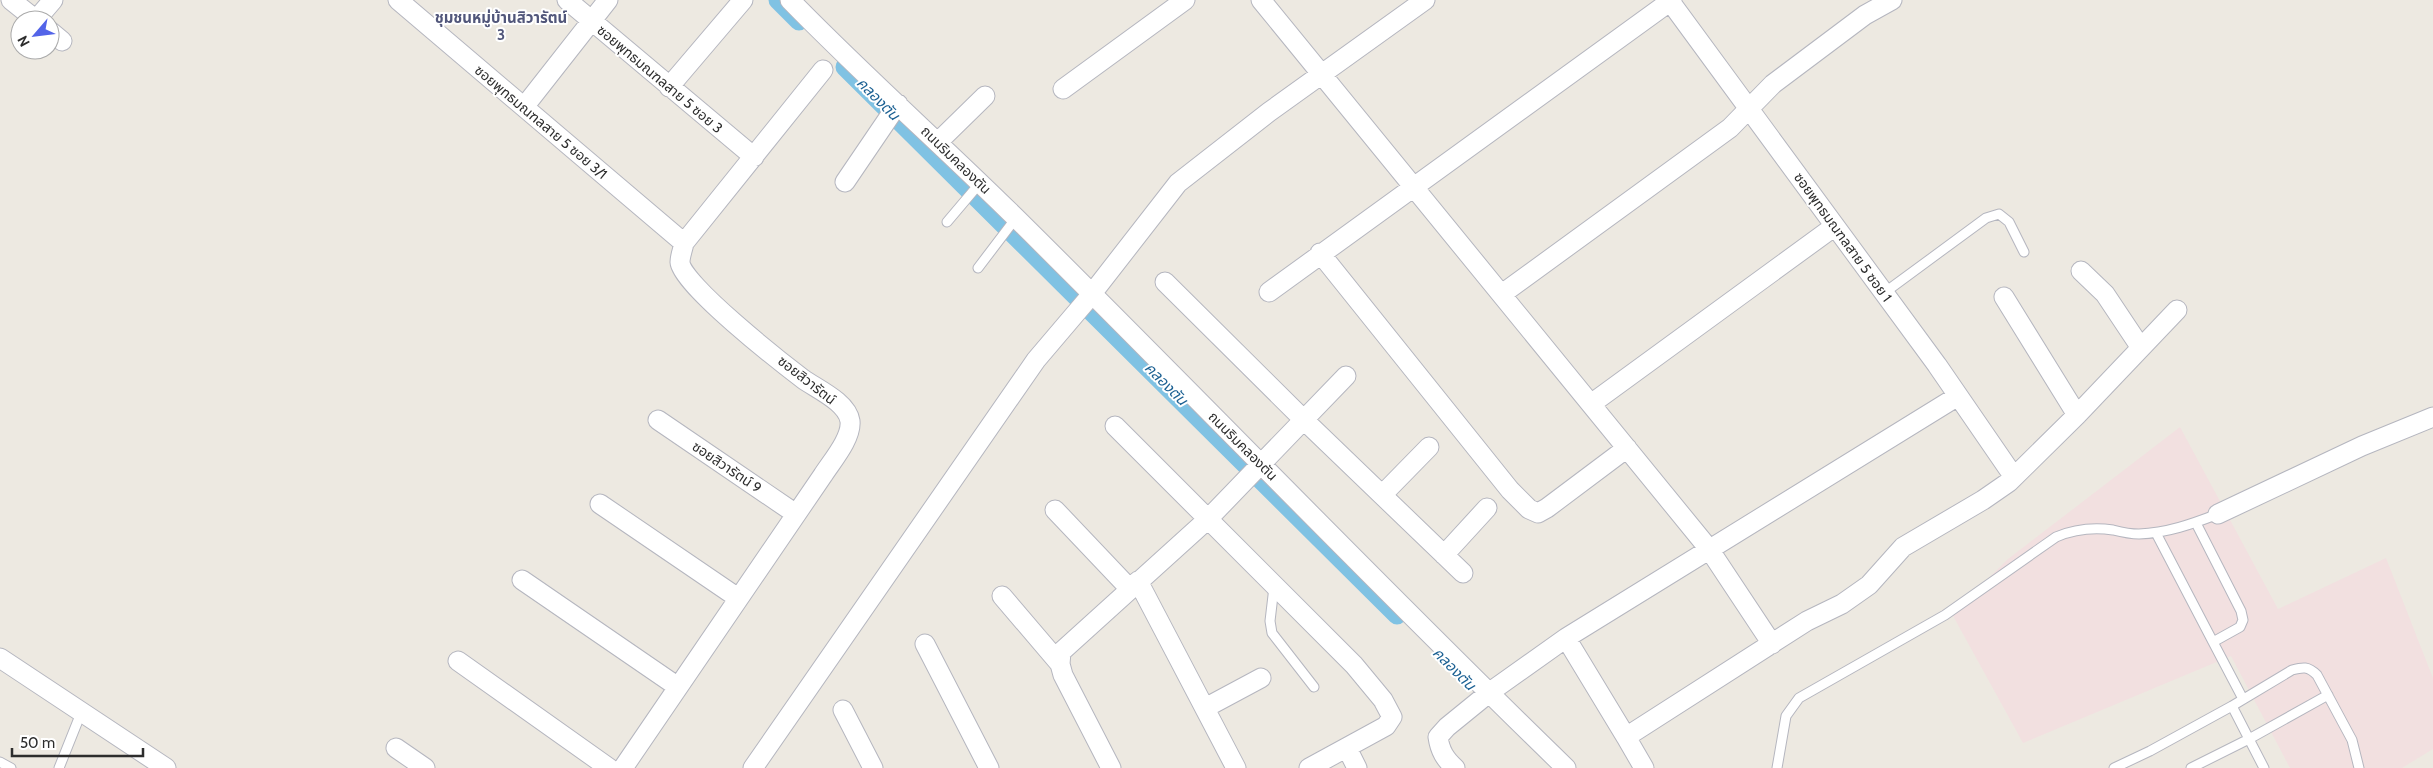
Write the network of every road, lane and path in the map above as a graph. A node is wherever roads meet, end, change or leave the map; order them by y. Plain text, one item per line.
1 (11, 0) edge
2 (53, 0) edge
3 (398, 0) edge
4 (567, 0) edge
5 (608, 0) edge
6 (743, 0) edge
7 (790, 0) edge
8 (1185, 0) edge
9 (1261, 0) edge
10 (1424, 0) edge
11 (1670, 0) edge
12 (1892, 0) edge
13 (24, 10) edge
14 (44, 10) edge
15 (591, 21) junction
16 (822, 70) dead end
17 (1322, 74) junction
18 (669, 87) junction
19 (1063, 89) dead end
20 (985, 96) dead end
21 (524, 107) junction
22 (1748, 110) junction
23 (893, 112) junction
24 (938, 142) junction
25 (754, 157) junction
26 (845, 182) dead end
27 (978, 186) junction
28 (1413, 186) junction
29 (1014, 221) junction
30 (947, 222) dead end
31 (1835, 226) junction
32 (684, 243) junction
33 (2024, 252) dead end
34 (1320, 253) junction
35 (978, 268) dead end
36 (2081, 271) dead end
37 (1165, 282) dead end
38 (1268, 292) dead end
39 (1884, 293) junction
40 (1502, 294) junction
41 (1089, 297) junction
42 (2004, 297) dead end
43 (2178, 310) dead end
44 (2141, 348) junction
45 (1346, 376) dead end
46 (1958, 396) junction
47 (1590, 404) junction
48 (2076, 415) junction
49 (2433, 417) edge
50 (658, 420) dead end
51 (1304, 420) junction
52 (1115, 426) dead end
53 (1429, 447) dead end
54 (1627, 448) junction
55 (1257, 470) junction
56 (2014, 477) junction
57 (1382, 495) junction
58 (600, 504) dead end
59 (1487, 508) dead end
60 (1055, 510) dead end
61 (796, 514) junction
62 (2218, 514) joint
63 (1208, 519) junction
64 (2196, 523) junction
65 (2156, 533) junction
66 (1708, 549) junction
67 (1444, 555) junction
68 (1464, 573) dead end
69 (522, 580) dead end
70 (1134, 585) junction
71 (1274, 586) junction
72 (1002, 596) dead end
73 (738, 598) junction
74 (1566, 638) junction
75 (2213, 642) junction
76 (925, 644) dead end
77 (1772, 644) junction
78 (0, 658) edge
79 (458, 661) dead end
80 (1060, 664) junction
81 (1261, 678) dead end
82 (678, 687) junction
83 (1314, 687) dead end
84 (1487, 694) junction
85 (2328, 695) junction
86 (2243, 699) junction
87 (2232, 706) junction
88 (1205, 708) junction
89 (843, 710) dead end
90 (81, 713) junction
91 (1626, 737) junction
92 (2249, 739) junction
93 (396, 748) dead end
94 (1347, 748) junction
95 (0, 762) edge
96 (11, 768) edge
97 (59, 768) edge
98 (166, 768) edge
99 (425, 768) edge
100 (610, 768) edge
101 (623, 768) edge
102 (753, 768) edge
103 (873, 768) edge
104 (988, 768) edge
105 (1111, 768) edge
106 (1236, 768) edge
107 (1309, 768) edge
108 (1358, 768) edge
109 (1455, 768) edge
110 (1566, 768) edge
111 (1644, 768) edge
112 (1777, 768) edge
113 (2114, 768) edge
114 (2191, 768) edge
115 (2264, 768) edge
116 (2360, 768) edge

1 - 13 street
2 - 14 street
3 - 21 street, ซอยพุทธมณฑลสาย 5 ซอย 3/1
4 - 15 street, ซอยพุทธมณฑลสาย 5 ซอย 3
5 - 15 street
6 - 18 street
7 - 23 street, ถนนริมคลองตัน
8 - 19 street
9 - 17 street
10 - 17 street
11 - 22 street, ซอยพุทธมณฑลสาย 5 ซอย 1
11 - 28 street
12 - 22 street
15 - 18 street, ซอยพุทธมณฑลสาย 5 ซอย 3
15 - 21 street
16 - 25 street
17 - 28 street
17 - 41 street
18 - 25 street, ซอยพุทธมณฑลสาย 5 ซอย 3
20 - 24 street
21 - 32 street, ซอยพุทธมณฑลสาย 5 ซอย 3/1
22 - 31 street, ซอยพุทธมณฑลสาย 5 ซอย 1
22 - 40 street
23 - 24 street, ถนนริมคลองตัน
23 - 26 street
24 - 27 street, ถนนริมคลองตัน
25 - 32 street
27 - 29 street, ถนนริมคลองตัน
27 - 30 lane
28 - 34 street
28 - 40 street
29 - 35 lane
29 - 41 street, ถนนริมคลองตัน
31 - 39 street, ซอยพุทธมณฑลสาย 5 ซอย 1
31 - 47 street
32 - 61 street, ซอยสิวารัตน์
33 - 39 lane
34 - 38 street
34 - 54 street
36 - 44 street
37 - 51 street
39 - 46 street, ซอยพุทธมณฑลสาย 5 ซอย 1
40 - 47 street
41 - 55 street, ถนนริมคลองตัน
41 - 102 street
42 - 48 street
43 - 44 street
44 - 48 street
45 - 51 street
46 - 56 street, ซอยพุทธมณฑลสาย 5 ซอย 1
46 - 66 street
47 - 54 street
48 - 56 street
49 - 62 street
50 - 61 street, ซอยสิวารัตน์ 9
51 - 55 street
51 - 57 street
52 - 63 street
53 - 57 street
54 - 66 street
55 - 63 street
55 - 84 street, ถนนริมคลองตัน
56 - 77 street
57 - 67 street
58 - 73 street
59 - 67 street
60 - 70 street
61 - 73 street, ซอยสิวารัตน์
62 - 64 lane
63 - 70 street
63 - 71 street
64 - 65 lane
64 - 75 lane
65 - 75 lane
65 - 112 lane
66 - 74 street
66 - 77 street
67 - 68 street
69 - 82 street
70 - 80 street
70 - 88 street
71 - 83 lane
71 - 94 street
72 - 80 street
73 - 82 street, ซอยสิวารัตน์
74 - 84 street
74 - 91 street
75 - 86 lane
76 - 104 street
77 - 91 street
78 - 90 street
79 - 100 street
80 - 105 street
81 - 88 street
82 - 101 street, ซอยสิวารัตน์
84 - 109 street
84 - 110 street, ถนนริมคลองตัน
85 - 86 lane
85 - 92 lane
85 - 116 lane
86 - 87 lane
87 - 92 lane
87 - 113 lane
88 - 106 street
89 - 103 street
90 - 97 lane
90 - 98 street
91 - 111 street
92 - 114 lane
92 - 115 lane
93 - 99 street
94 - 107 street
94 - 108 street
95 - 96 lane

